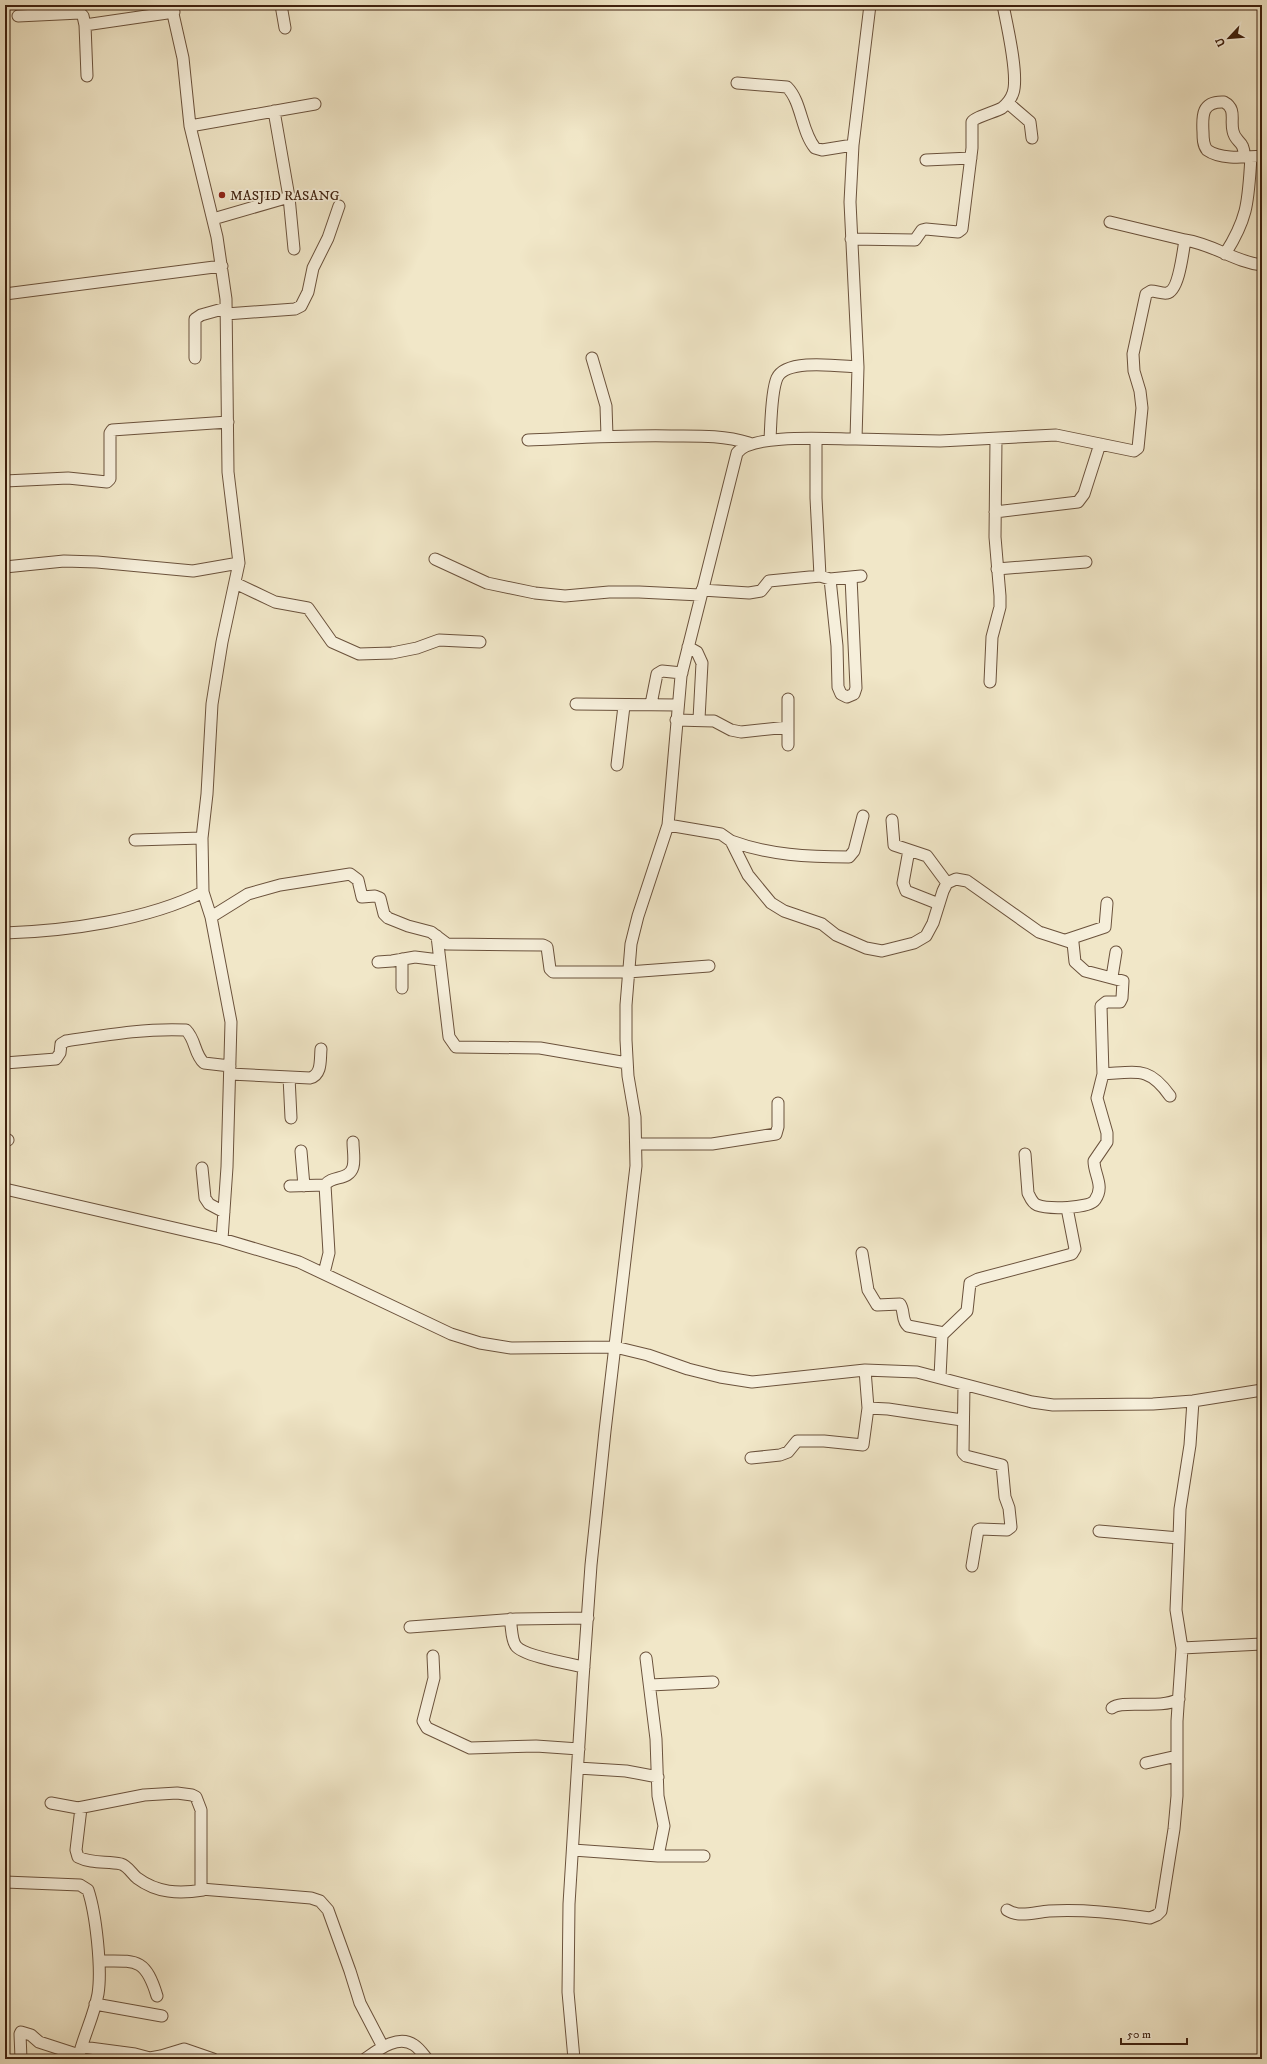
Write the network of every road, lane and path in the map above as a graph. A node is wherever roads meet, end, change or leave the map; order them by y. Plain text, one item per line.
1 (281, 5) edge
2 (870, 5) edge
3 (1004, 5) edge
4 (172, 9) edge
5 (18, 16) dead end
6 (85, 25) junction
7 (285, 28) dead end
8 (87, 76) dead end
9 (737, 83) dead end
10 (1008, 103) junction
11 (315, 104) dead end
12 (274, 111) junction
13 (190, 126) junction
14 (1032, 138) dead end
15 (854, 145) junction
16 (1252, 156) edge
17 (971, 158) junction
18 (926, 160) dead end
19 (289, 197) junction
20 (339, 206) dead end
21 (213, 219) junction
22 (1110, 222) dead end
23 (851, 239) junction
24 (1185, 240) junction
25 (294, 249) dead end
26 (1225, 254) junction
27 (1262, 265) edge
28 (222, 266) junction
29 (5, 294) edge
30 (226, 311) junction
31 (195, 358) dead end
32 (592, 358) dead end
33 (858, 367) junction
34 (228, 422) junction
35 (607, 436) junction
36 (770, 439) junction
37 (816, 439) junction
38 (856, 439) junction
39 (996, 439) junction
40 (528, 440) dead end
41 (749, 443) junction
42 (1100, 444) junction
43 (5, 482) edge
44 (995, 512) junction
45 (435, 560) dead end
46 (1086, 562) dead end
47 (239, 563) junction
48 (5, 567) edge
49 (997, 569) junction
50 (825, 577) junction
51 (235, 583) junction
52 (701, 593) junction
53 (480, 642) dead end
54 (688, 647) junction
55 (682, 673) junction
56 (990, 682) dead end
57 (788, 699) dead end
58 (576, 704) dead end
59 (651, 704) junction
60 (677, 705) junction
61 (624, 706) junction
62 (699, 719) junction
63 (676, 720) junction
64 (788, 726) junction
65 (788, 745) dead end
66 (617, 765) dead end
67 (863, 816) dead end
68 (892, 820) dead end
69 (668, 825) junction
70 (202, 838) junction
71 (135, 840) dead end
72 (730, 841) junction
73 (909, 850) junction
74 (947, 884) junction
75 (203, 892) junction
76 (1108, 903) dead end
77 (939, 904) junction
78 (211, 917) junction
79 (5, 933) edge
80 (437, 936) junction
81 (1066, 940) junction
82 (1116, 952) dead end
83 (402, 959) junction
84 (439, 960) junction
85 (378, 962) dead end
86 (709, 966) dead end
87 (628, 972) junction
88 (1112, 978) junction
89 (402, 988) dead end
90 (320, 1049) dead end
91 (5, 1062) edge
92 (628, 1063) junction
93 (230, 1070) junction
94 (1103, 1074) junction
95 (289, 1077) junction
96 (1170, 1096) dead end
97 (778, 1103) dead end
98 (291, 1118) dead end
99 (353, 1142) dead end
100 (637, 1144) junction
101 (301, 1151) dead end
102 (1025, 1154) dead end
103 (202, 1168) dead end
104 (325, 1185) junction
105 (290, 1186) dead end
106 (304, 1186) junction
107 (5, 1189) edge
108 (1067, 1208) junction
109 (224, 1212) junction
110 (222, 1239) junction
111 (862, 1252) dead end
112 (324, 1273) junction
113 (944, 1332) junction
114 (615, 1347) junction
115 (865, 1370) junction
116 (940, 1377) junction
117 (964, 1385) junction
118 (1262, 1390) edge
119 (1193, 1401) junction
120 (868, 1408) junction
121 (962, 1420) junction
122 (751, 1458) dead end
123 (1099, 1531) dead end
124 (1179, 1538) junction
125 (972, 1566) dead end
126 (588, 1618) junction
127 (510, 1619) junction
128 (410, 1627) dead end
129 (1262, 1644) edge
130 (1182, 1648) junction
131 (433, 1656) dead end
132 (646, 1658) dead end
133 (584, 1667) junction
134 (714, 1682) dead end
135 (650, 1685) junction
136 (1179, 1699) junction
137 (1112, 1708) dead end
138 (579, 1749) junction
139 (1178, 1756) junction
140 (1146, 1763) dead end
141 (578, 1768) junction
142 (658, 1777) junction
143 (51, 1803) dead end
144 (81, 1808) junction
145 (573, 1850) junction
146 (658, 1856) junction
147 (704, 1856) dead end
148 (5, 1882) edge
149 (202, 1890) junction
150 (1007, 1910) dead end
151 (99, 1961) junction
152 (157, 1996) dead end
153 (95, 2004) junction
154 (162, 2016) dead end
155 (383, 2047) junction
156 (80, 2054) edge
157 (21, 2059) edge
158 (213, 2059) edge
159 (365, 2059) edge
160 (427, 2059) edge
161 (574, 2059) edge

1 - 7 street
2 - 15 street
3 - 10 street
4 - 6 street
4 - 13 street
5 - 6 street
6 - 8 street
9 - 15 street
10 - 14 street
10 - 17 street
11 - 12 street
12 - 13 street
12 - 19 street
13 - 21 street
15 - 23 street
16 - 16 street
16 - 26 street
17 - 18 street
17 - 23 street
19 - 21 street
19 - 25 street
20 - 30 street
21 - 28 street
22 - 24 street
23 - 33 street
24 - 26 street
24 - 42 street
26 - 27 street
28 - 29 street
28 - 30 street
30 - 31 street
30 - 34 street
32 - 35 street
33 - 36 street
33 - 38 street
34 - 43 street
34 - 47 street
35 - 40 street
35 - 41 street
36 - 37 street
36 - 41 street
37 - 38 street
37 - 50 street
38 - 39 street
39 - 42 street
39 - 44 street
41 - 52 street
42 - 44 street
44 - 49 street
45 - 52 street
46 - 49 street
47 - 48 street
47 - 51 street
49 - 56 street
50 - 50 street
50 - 52 street
51 - 53 street
51 - 70 street
52 - 54 street
54 - 55 street
54 - 62 street
55 - 59 street
55 - 60 street
57 - 64 street
58 - 61 street
59 - 60 street
59 - 61 street
60 - 63 street
61 - 66 street
62 - 63 street
62 - 64 street
63 - 69 street
64 - 65 street
67 - 72 street
68 - 73 street
69 - 72 street
69 - 87 street
70 - 71 street
70 - 75 street
72 - 77 street
73 - 74 street
73 - 77 street
74 - 77 street
74 - 81 street
75 - 78 street
75 - 79 street
76 - 81 street
78 - 80 street
78 - 93 street
80 - 84 street
80 - 87 street
81 - 88 street
82 - 88 street
83 - 84 street
83 - 85 street
83 - 89 street
84 - 92 street
86 - 87 street
87 - 92 street
88 - 94 street
90 - 95 street
91 - 93 street
92 - 100 street
93 - 95 street
93 - 109 street
94 - 96 street
94 - 108 street
95 - 98 street
97 - 100 street
99 - 104 street
100 - 114 street
101 - 106 street
102 - 108 street
103 - 109 street
104 - 106 street
104 - 112 street
105 - 106 street
107 - 110 street
108 - 113 street
109 - 110 street
110 - 112 street
111 - 113 street
112 - 114 street
113 - 116 street
114 - 115 street
114 - 126 street
115 - 116 street
115 - 120 street
116 - 117 street
117 - 119 street
117 - 121 street
118 - 119 street
119 - 124 street
120 - 121 street
120 - 122 street
121 - 125 street
123 - 124 street
124 - 130 street
126 - 127 street
126 - 133 street
127 - 128 street
127 - 133 street
129 - 130 street
130 - 136 street
131 - 138 street
132 - 135 street
133 - 138 street
134 - 135 street
135 - 142 street
136 - 137 street
136 - 139 street
138 - 141 street
139 - 140 street
139 - 150 street
141 - 142 street
141 - 145 street
142 - 146 street
143 - 144 street
144 - 149 street
144 - 149 street
145 - 146 street
145 - 161 street
146 - 147 street
148 - 151 street
149 - 155 street
151 - 152 street
151 - 153 street
153 - 154 street
153 - 156 street
155 - 159 street
155 - 160 street
156 - 157 street
156 - 158 street

